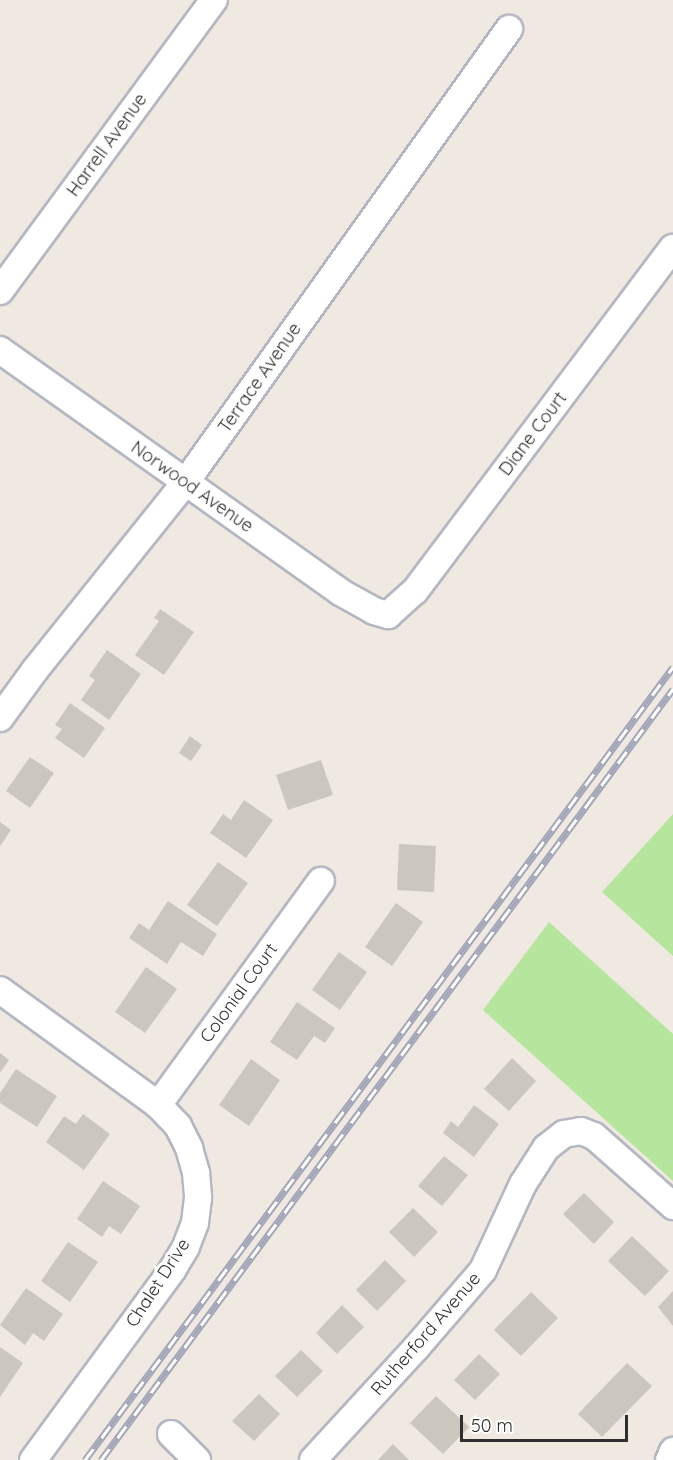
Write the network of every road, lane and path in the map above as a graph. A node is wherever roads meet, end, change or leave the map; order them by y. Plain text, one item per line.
1 (214, 0) edge
2 (509, 29) dead end
3 (673, 248) edge
4 (0, 291) edge
5 (0, 350) edge
6 (186, 483) junction
7 (388, 615) joint
8 (0, 718) edge
9 (321, 881) dead end
10 (0, 990) edge
11 (158, 1105) junction
12 (673, 1206) edge
13 (171, 1434) dead end
14 (673, 1451) edge
15 (33, 1460) edge
16 (197, 1460) edge
17 (313, 1460) edge
18 (669, 1460) edge

1 - 4 street, Harrell Avenue
2 - 6 street, Terrace Avenue
3 - 7 street, Diane Court
5 - 6 street, Norwood Avenue
6 - 7 street, Norwood Avenue
6 - 8 street, Terrace Avenue
9 - 11 street, Colonial Court
10 - 11 street, Chalet Drive
11 - 15 street, Chalet Drive
12 - 17 street, Rutherford Avenue
13 - 16 street
14 - 18 street

